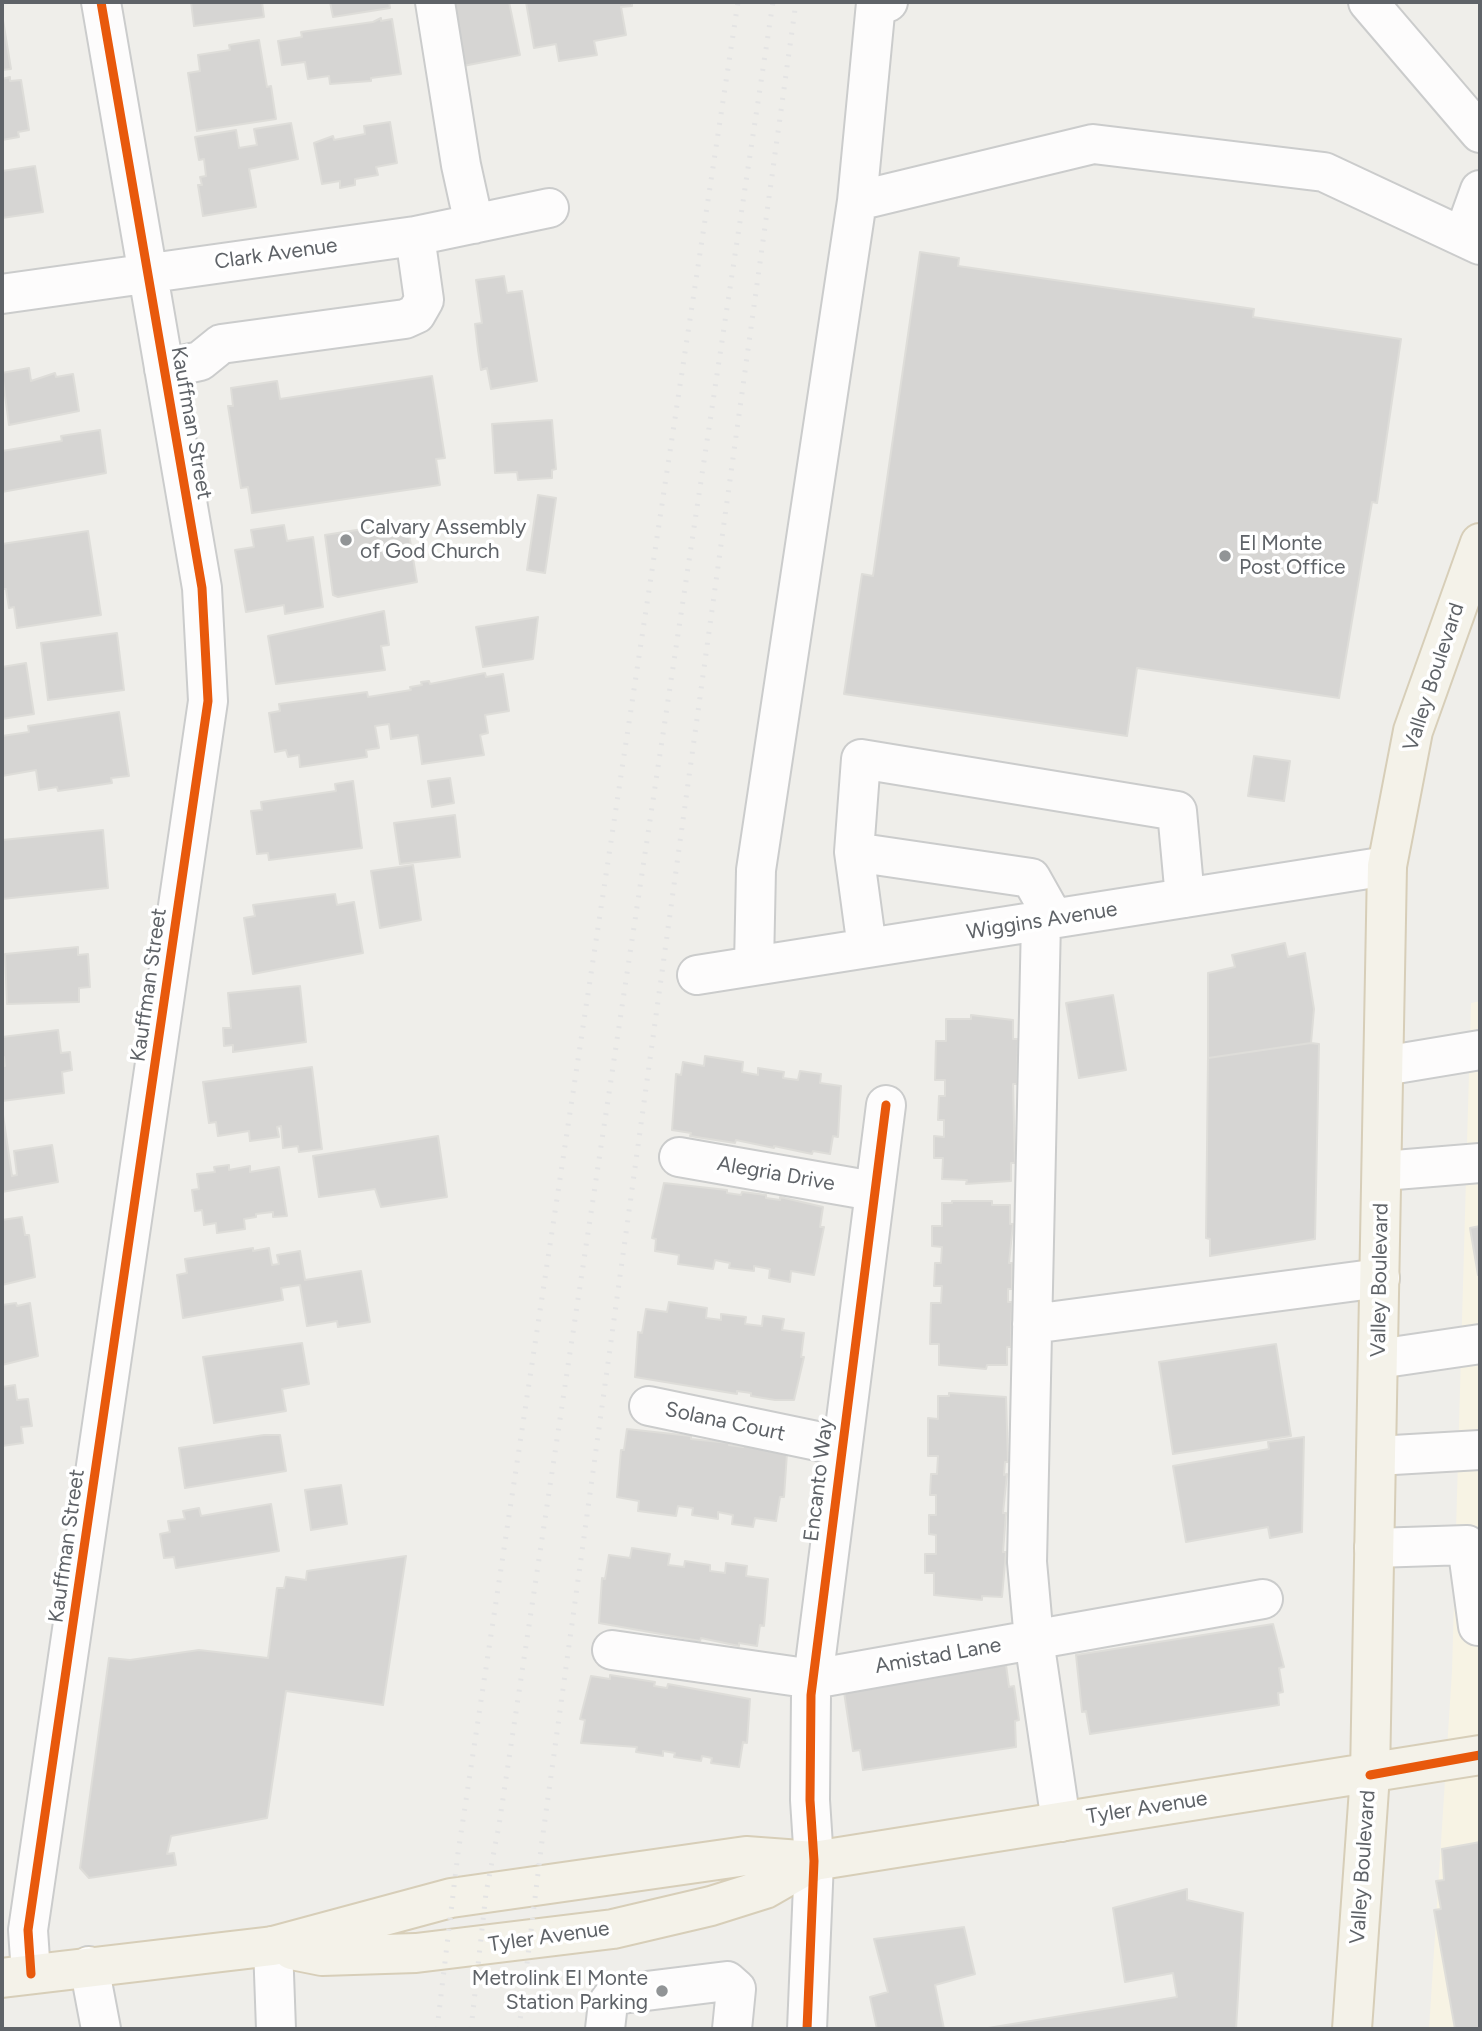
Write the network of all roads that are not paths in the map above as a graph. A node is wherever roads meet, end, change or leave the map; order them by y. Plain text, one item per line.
1 (101, 2) edge
2 (435, 2) edge
3 (888, 2) edge
4 (1368, 2) edge
5 (1480, 133) edge
6 (1480, 190) edge
7 (857, 201) junction
8 (549, 208) dead end
9 (474, 224) junction
10 (415, 236) junction
11 (1472, 241) edge
12 (145, 272) junction
13 (2, 294) edge
14 (164, 369) junction
15 (1480, 543) edge
16 (854, 852) junction
17 (1387, 866) junction
18 (1185, 898) junction
19 (1048, 920) junction
20 (867, 948) junction
21 (754, 965) junction
22 (697, 975) dead end
23 (1480, 1050) edge
24 (1384, 1066) junction
25 (886, 1105) dead end
26 (679, 1157) dead end
27 (1480, 1163) edge
28 (1382, 1171) junction
29 (873, 1191) junction
30 (1380, 1278) junction
31 (1032, 1324) junction
32 (1480, 1344) edge
33 (1378, 1359) junction
34 (649, 1406) dead end
35 (841, 1446) junction
36 (1480, 1450) edge
37 (1376, 1456) junction
38 (1374, 1548) junction
39 (1263, 1599) dead end
40 (1480, 1626) edge
41 (1034, 1640) junction
42 (611, 1650) dead end
43 (813, 1679) junction
44 (1480, 1755) edge
45 (1370, 1775) junction
46 (1061, 1822) junction
47 (814, 1861) junction
48 (273, 1946) junction
49 (89, 1966) junction
50 (16, 1976) edge
51 (101, 2029) edge
52 (276, 2029) edge
53 (605, 2029) edge
54 (732, 2029) edge
55 (807, 2029) edge
56 (1352, 2029) edge

1 - 12 street, Kauffman Street
2 - 9 street
3 - 7 street
4 - 5 street
6 - 11 street
7 - 11 street
7 - 21 street
8 - 9 street, Clark Avenue
9 - 10 street, Clark Avenue
10 - 12 street, Clark Avenue
10 - 14 street
12 - 13 street, Clark Avenue
12 - 14 street, Kauffman Street
14 - 50 street, Kauffman Street
15 - 17 main road, Valley Boulevard
16 - 18 street
16 - 19 street
16 - 20 street
17 - 18 street, Wiggins Avenue
17 - 24 main road, Valley Boulevard
18 - 19 street, Wiggins Avenue
19 - 20 street, Wiggins Avenue
19 - 31 street
20 - 21 street, Wiggins Avenue
21 - 22 street, Wiggins Avenue
23 - 24 street
24 - 28 main road, Valley Boulevard
25 - 29 street, Encanto Way
26 - 29 street, Alegria Drive
27 - 28 street
28 - 30 main road, Valley Boulevard
29 - 35 street, Encanto Way
30 - 31 street
30 - 33 main road, Valley Boulevard
31 - 41 street
32 - 33 street
33 - 37 main road, Valley Boulevard
34 - 35 street, Solana Court
35 - 43 street, Encanto Way
36 - 37 street
37 - 38 main road, Valley Boulevard
38 - 40 street
38 - 45 main road, Valley Boulevard
39 - 41 street, Amistad Lane
41 - 43 street, Amistad Lane
41 - 46 street
42 - 43 street, Amistad Lane
43 - 47 street, Encanto Way
44 - 45 main road, Tyler Avenue
45 - 46 main road, Tyler Avenue
45 - 56 main road, Valley Boulevard
46 - 47 main road, Tyler Avenue
47 - 48 main road, Tyler Avenue
47 - 48 main road, Tyler Avenue
47 - 55 street, Encanto Way
48 - 49 main road, Tyler Avenue
48 - 52 street
49 - 50 main road, Tyler Avenue
49 - 51 street
53 - 54 street

